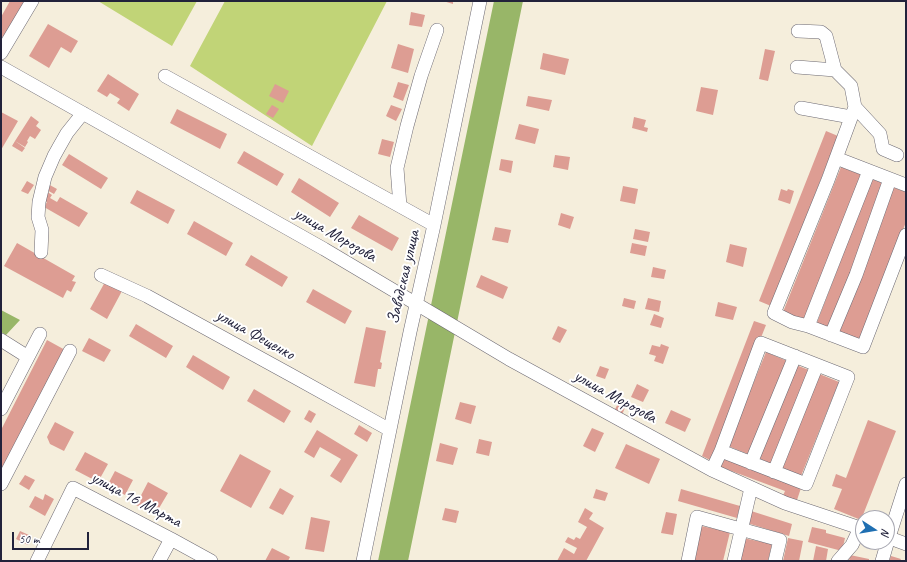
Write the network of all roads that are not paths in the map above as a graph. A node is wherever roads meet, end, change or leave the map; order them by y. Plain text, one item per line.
1 (32, 1) edge
2 (480, 1) edge
3 (437, 30) dead end
4 (798, 31) dead end
5 (1, 53) edge
6 (1, 67) edge
7 (797, 67) dead end
8 (835, 70) junction
9 (165, 76) dead end
10 (801, 108) dead end
11 (853, 112) junction
12 (82, 113) junction
13 (897, 154) dead end
14 (836, 158) junction
15 (868, 171) junction
16 (890, 179) junction
17 (906, 185) edge
18 (400, 206) junction
19 (434, 226) junction
20 (906, 235) edge
21 (41, 252) dead end
22 (101, 275) dead end
23 (417, 303) junction
24 (808, 326) junction
25 (40, 334) dead end
26 (831, 335) junction
27 (1, 340) edge
28 (70, 351) dead end
29 (28, 356) junction
30 (795, 356) junction
31 (817, 365) junction
32 (1, 409) edge
33 (390, 430) junction
34 (721, 451) junction
35 (751, 463) junction
36 (712, 470) junction
37 (774, 472) junction
38 (1, 484) edge
39 (906, 484) edge
40 (752, 488) junction
41 (895, 516) edge
42 (855, 526) edge
43 (742, 528) junction
44 (171, 539) junction
45 (855, 539) edge
46 (895, 540) edge
47 (906, 544) edge
48 (885, 550) edge
49 (37, 561) edge
50 (159, 561) edge
51 (211, 561) edge
52 (363, 561) edge
53 (688, 561) edge
54 (734, 561) edge
55 (775, 561) edge
56 (838, 561) edge
57 (882, 561) edge

1 - 5 street
2 - 19 street, Заводская улица
3 - 18 street
4 - 8 street
6 - 12 street, улица Морозова
7 - 8 street
8 - 11 street
9 - 18 street
10 - 11 street
11 - 13 street
11 - 14 street
12 - 21 street
12 - 23 street, улица Морозова
14 - 15 street
14 - 24 street
15 - 16 street
15 - 24 street
16 - 17 street
16 - 26 street
18 - 19 street
19 - 23 street, Заводская улица
20 - 26 street
22 - 33 street, улица Фещенко
23 - 33 street, Заводская улица
23 - 36 street, улица Морозова
24 - 26 street
25 - 29 street
27 - 29 street
28 - 38 street
29 - 32 street
30 - 31 street
30 - 34 street
30 - 35 street
31 - 37 street
31 - 37 street
33 - 52 street, Заводская улица
34 - 35 street
34 - 36 street
35 - 37 street
36 - 40 street, улица Морозова
39 - 41 street
40 - 42 street, улица Морозова
40 - 43 street
43 - 53 street
43 - 54 street
43 - 55 street
44 - 49 street, улица 16 Марта
44 - 50 street
44 - 51 street, улица 16 Марта
45 - 56 street
46 - 47 street
48 - 57 street

